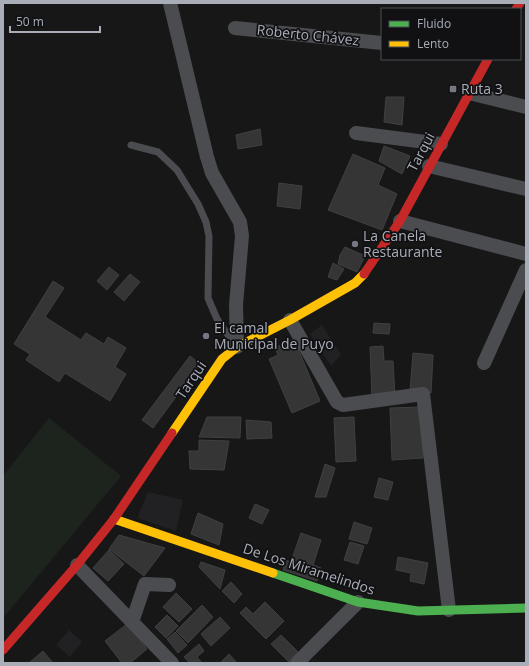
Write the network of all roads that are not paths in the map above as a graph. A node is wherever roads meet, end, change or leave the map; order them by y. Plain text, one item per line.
1 (170, 3) edge
2 (234, 28) dead end
3 (381, 43) edge
4 (487, 60) edge
5 (469, 93) junction
6 (526, 107) edge
7 (356, 133) dead end
8 (441, 144) junction
9 (131, 145) dead end
10 (429, 166) junction
11 (526, 189) edge
12 (400, 221) junction
13 (526, 254) edge
14 (526, 270) edge
15 (290, 320) junction
16 (237, 343) junction
17 (484, 363) dead end
18 (114, 518) junction
19 (77, 565) junction
20 (169, 585) dead end
21 (358, 602) junction
22 (526, 608) edge
23 (449, 610) junction
24 (132, 622) junction
25 (3, 650) edge
26 (172, 663) edge
27 (297, 663) edge

1 - 16 street
2 - 3 street, Roberto Chávez
4 - 5 street, Tarqui
5 - 6 street
5 - 8 street, Tarqui
7 - 8 street
8 - 10 street, Tarqui
9 - 16 lane
10 - 11 street
10 - 12 street, Tarqui
12 - 13 street
12 - 15 street, Tarqui
14 - 17 street
15 - 16 street, Tarqui
15 - 23 street
16 - 18 street, Tarqui
18 - 19 street, Tarqui
18 - 21 street, De Los Miramelindos
19 - 24 street
19 - 25 street, Tarqui
20 - 24 street
21 - 23 street, De Los Miramelindos
21 - 27 street
22 - 23 street, De Los Miramelindos
24 - 26 street

